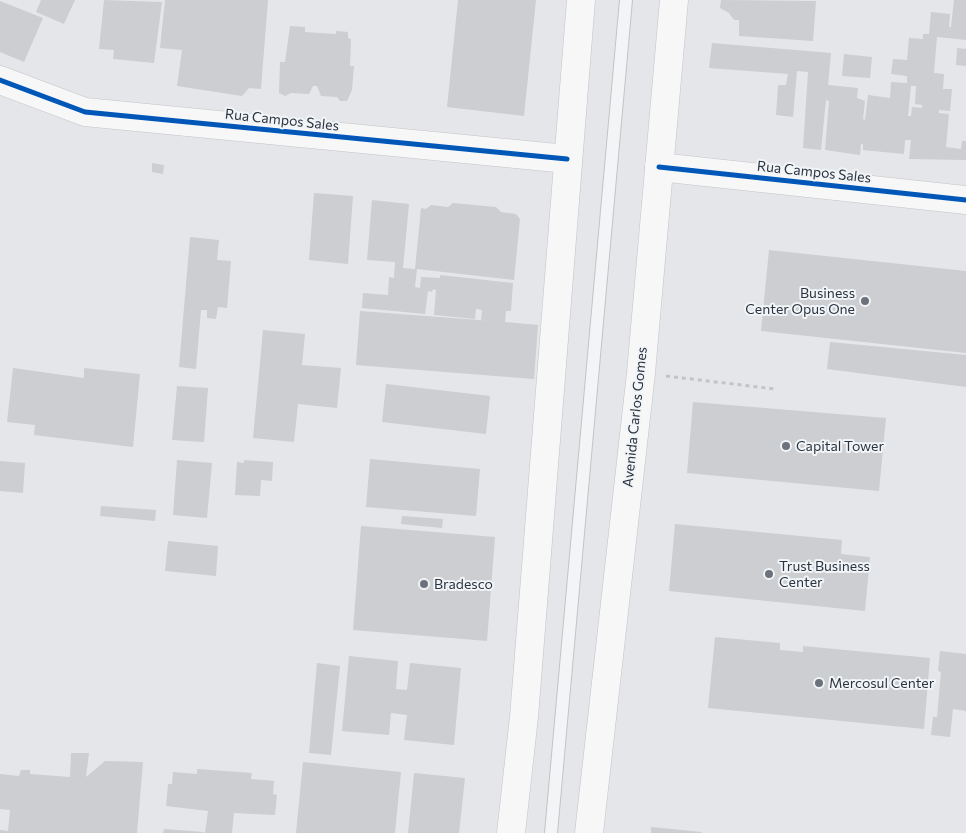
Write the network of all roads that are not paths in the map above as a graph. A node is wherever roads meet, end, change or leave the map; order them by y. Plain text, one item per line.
1 (581, 0) edge
2 (626, 0) edge
3 (674, 0) edge
4 (0, 80) edge
5 (567, 159) junction
6 (659, 167) junction
7 (966, 200) edge
8 (511, 833) edge
9 (551, 833) edge
10 (589, 833) edge

1 - 5 main road
2 - 9 lane
3 - 6 main road, Avenida Carlos Gomes
4 - 5 main road, Rua Campos Sales
5 - 8 main road
6 - 7 main road, Rua Campos Sales
6 - 10 main road, Avenida Carlos Gomes

